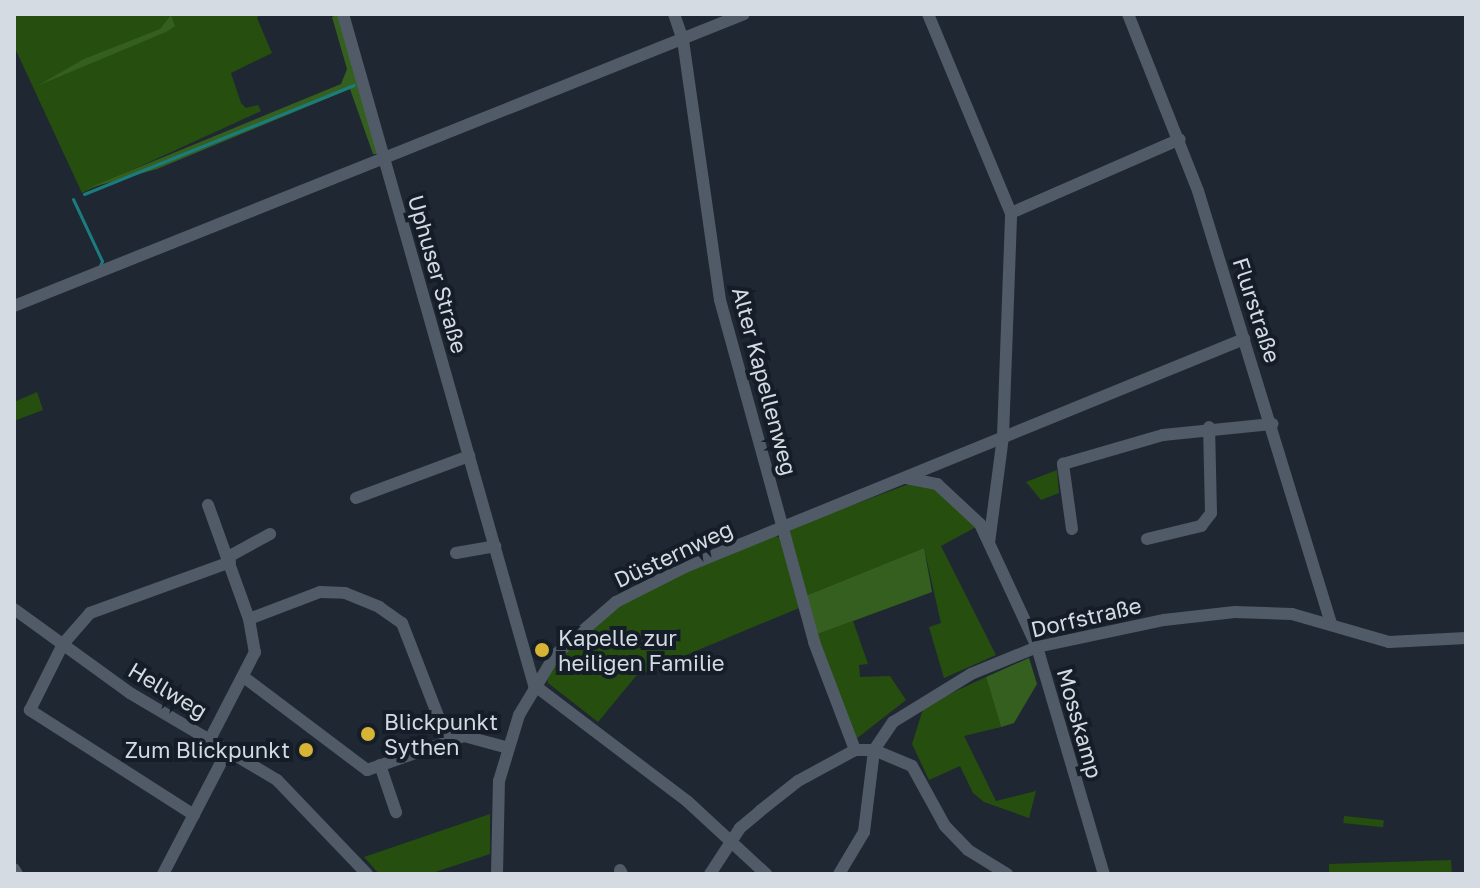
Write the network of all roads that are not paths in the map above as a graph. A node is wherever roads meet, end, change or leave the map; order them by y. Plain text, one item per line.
1 (343, 14) edge
2 (674, 14) edge
3 (744, 14) edge
4 (928, 14) edge
5 (1128, 14) edge
6 (683, 40) junction
7 (1180, 139) junction
8 (384, 158) junction
9 (1011, 213) junction
10 (14, 306) edge
11 (1244, 339) junction
12 (1272, 424) junction
13 (1209, 427) junction
14 (1003, 436) junction
15 (469, 456) junction
16 (903, 478) junction
17 (356, 498) dead end
18 (208, 505) dead end
19 (783, 528) junction
20 (1072, 529) dead end
21 (270, 534) dead end
22 (1147, 539) dead end
23 (989, 543) junction
24 (495, 546) junction
25 (456, 553) dead end
26 (229, 560) junction
27 (14, 609) edge
28 (249, 619) junction
29 (1331, 624) junction
30 (1466, 638) edge
31 (63, 644) junction
32 (1037, 647) junction
33 (245, 678) junction
34 (534, 685) junction
35 (210, 739) junction
36 (447, 739) junction
37 (505, 747) junction
38 (228, 749) junction
39 (855, 750) junction
40 (874, 750) junction
41 (380, 765) junction
42 (396, 812) dead end
43 (194, 815) junction
44 (732, 841) junction
45 (163, 874) edge
46 (367, 874) edge
47 (497, 874) edge
48 (710, 874) edge
49 (766, 874) edge
50 (839, 874) edge
51 (1007, 874) edge
52 (1104, 874) edge

1 - 8 street, Uphuser Straße
2 - 6 street, Alter Kapellenweg
3 - 6 street
4 - 9 street
5 - 7 street, Flurstraße
6 - 8 street
6 - 19 street, Alter Kapellenweg
7 - 9 street
7 - 11 street, Flurstraße
8 - 10 street
8 - 15 street, Uphuser Straße
9 - 14 street
11 - 12 street, Flurstraße
11 - 14 street, Düsternweg
12 - 13 street
12 - 29 street, Flurstraße
13 - 20 street
13 - 22 street
14 - 16 street, Düsternweg
14 - 23 street
15 - 17 street
15 - 24 street, Uphuser Straße
16 - 19 street, Düsternweg
16 - 23 street, Mosskamp
18 - 26 street
19 - 34 street, Düsternweg
19 - 39 street, Alter Kapellenweg
21 - 26 street
23 - 32 street, Mosskamp
24 - 25 street
24 - 34 street, Uphuser Straße
26 - 28 street
26 - 31 street
27 - 31 street, Hellweg
28 - 33 street
28 - 36 street
29 - 30 street, Dorfstraße
29 - 32 street, Dorfstraße
31 - 35 street, Hellweg
31 - 43 street
32 - 40 street, Dorfstraße
32 - 52 street, Mosskamp
33 - 35 street
33 - 41 street
34 - 37 street, Düsternweg
34 - 44 street
35 - 38 street, Hellweg
36 - 37 street
36 - 41 street
37 - 47 street, Düsternweg
38 - 43 street
38 - 46 street, Hellweg
39 - 40 street
39 - 44 street
40 - 50 street
40 - 51 street
41 - 42 street
43 - 45 street
44 - 48 street
44 - 49 street

